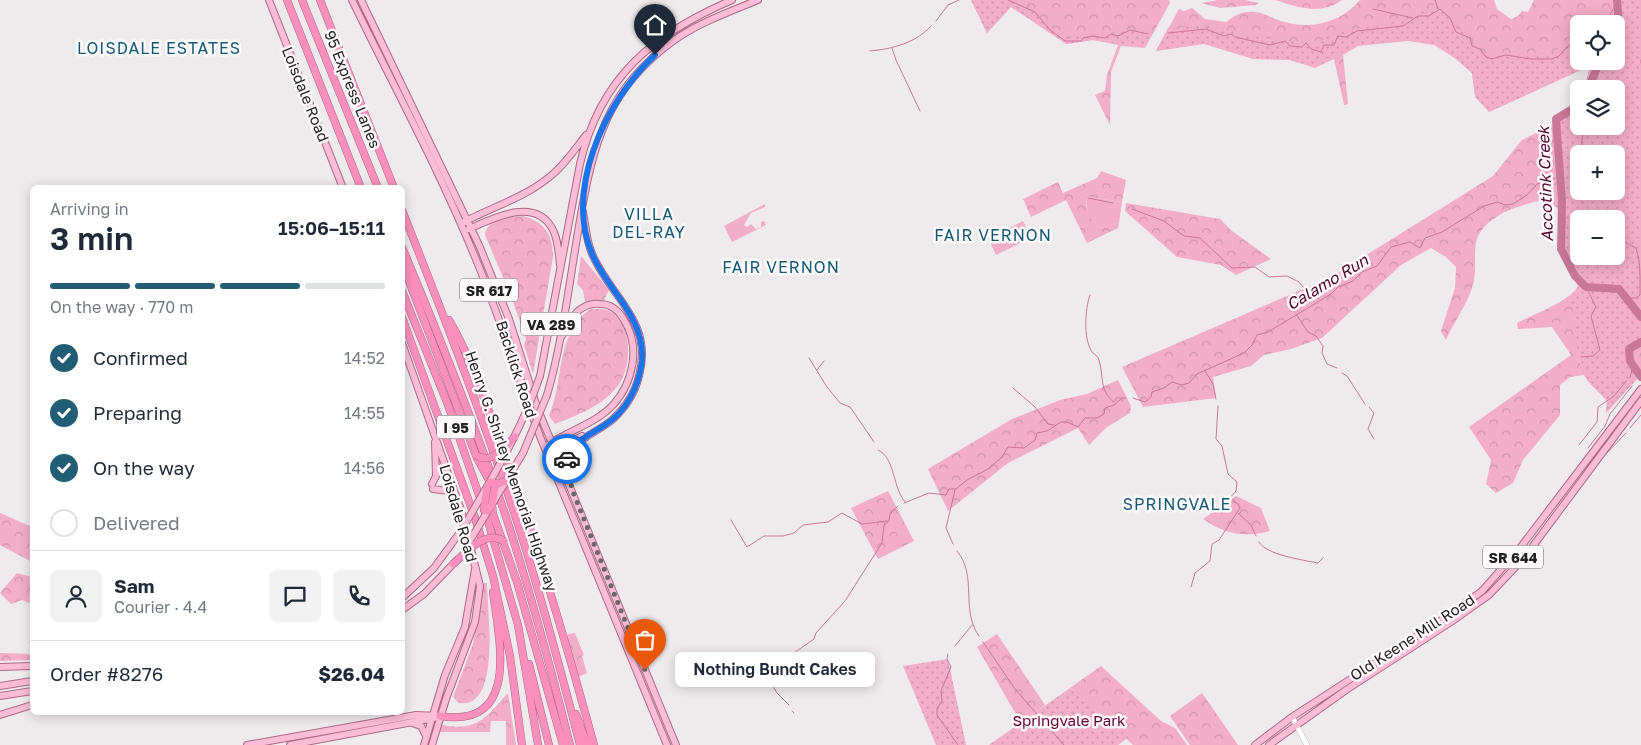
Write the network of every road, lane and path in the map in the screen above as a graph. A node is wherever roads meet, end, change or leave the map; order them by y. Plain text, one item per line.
1 (269, 0) edge
2 (287, 0) edge
3 (302, 0) edge
4 (320, 0) edge
5 (352, 0) edge
6 (360, 0) edge
7 (732, 0) edge
8 (758, 0) edge
9 (591, 128) junction
10 (367, 160) junction
11 (342, 185) edge
12 (361, 185) edge
13 (373, 185) edge
14 (377, 185) edge
15 (393, 185) edge
16 (582, 208) junction
17 (405, 218) edge
18 (468, 220) junction
19 (461, 224) junction
20 (471, 228) junction
21 (464, 231) junction
22 (405, 254) edge
23 (405, 271) edge
24 (561, 271) junction
25 (405, 298) edge
26 (439, 303) junction
27 (505, 309) junction
28 (498, 312) junction
29 (405, 325) edge
30 (558, 342) junction
31 (405, 352) edge
32 (1641, 389) edge
33 (1639, 400) edge
34 (434, 431) junction
35 (592, 432) junction
36 (515, 438) junction
37 (553, 446) junction
38 (546, 450) junction
39 (475, 452) junction
40 (497, 471) joint
41 (506, 481) junction
42 (490, 483) junction
43 (573, 492) junction
44 (456, 497) junction
45 (474, 509) junction
46 (490, 511) junction
47 (483, 520) joint
48 (505, 543) junction
49 (453, 564) junction
50 (489, 564) junction
51 (475, 569) junction
52 (405, 596) edge
53 (405, 608) edge
54 (523, 648) junction
55 (30, 666) edge
56 (0, 668) edge
57 (30, 681) edge
58 (564, 681) junction
59 (0, 686) edge
60 (30, 691) edge
61 (0, 696) edge
62 (30, 706) edge
63 (0, 715) edge
64 (440, 716) junction
65 (432, 717) junction
66 (1292, 717) junction
67 (410, 722) junction
68 (1296, 725) junction
69 (426, 736) junction
70 (247, 745) edge
71 (290, 745) edge
72 (424, 745) edge
73 (432, 745) edge
74 (522, 745) edge
75 (538, 745) edge
76 (549, 745) edge
77 (563, 745) edge
78 (570, 745) edge
79 (580, 745) edge
80 (587, 745) edge
81 (594, 745) edge
82 (667, 745) edge
83 (676, 745) edge
84 (1255, 745) edge
85 (1269, 745) edge
86 (1307, 745) edge

1 - 11 main road, Loisdale Road
2 - 12 highway
3 - 10 highway, 95 Express Lanes
4 - 15 highway
5 - 19 main road, Backlick Road / SR 617
6 - 18 main road, Backlick Road / SR 617
7 - 9 main road, VA 289
8 - 16 main road, VA 289
9 - 18 main road
9 - 24 main road, VA 289
10 - 13 highway
10 - 14 highway, 95 Express Lanes
16 - 30 main road, VA 289
16 - 35 main road
17 - 26 highway, Henry G. Shirley Memorial Highway / I 95
18 - 19 main road
18 - 20 main road, Backlick Road / SR 617
19 - 21 main road, Backlick Road / SR 617
20 - 21 main road
20 - 24 main road
20 - 27 main road, Backlick Road / SR 617
21 - 28 main road, Backlick Road / SR 617
22 - 78 highway
23 - 39 highway
24 - 36 main road, VA 289, bridge
25 - 54 highway, I 95
26 - 58 highway, Henry G. Shirley Memorial Highway / I 95
26 - 81 highway
27 - 28 main road
27 - 37 main road, Backlick Road / SR 617
28 - 38 main road, Backlick Road / SR 617
29 - 50 highway
30 - 37 main road
30 - 41 main road, VA 289, bridge
31 - 34 main road, Loisdale Road
32 - 33 main road, Old Keene Mill Road / SR 644
33 - 66 main road, Old Keene Mill Road / SR 644
33 - 68 main road, Old Keene Mill Road / SR 644
34 - 44 main road, Loisdale Road
34 - 44 main road
35 - 37 main road
35 - 43 main road
36 - 39 highway, bridge
36 - 40 main road, VA 289, bridge
37 - 38 main road
37 - 43 main road, Backlick Road / SR 617
38 - 82 main road, Backlick Road / SR 617
39 - 42 highway
40 - 42 highway, bridge
41 - 42 highway, bridge
41 - 46 main road, VA 289, bridge
42 - 45 main road, bridge
42 - 46 highway, bridge
43 - 83 main road, Backlick Road / SR 617
44 - 51 main road, Loisdale Road
45 - 46 highway, bridge
45 - 52 main road, bridge
46 - 47 highway, bridge
46 - 48 highway
47 - 49 main road, bridge
48 - 49 highway, bridge
48 - 77 highway
49 - 53 main road
50 - 64 highway
50 - 74 highway
51 - 64 main road, Loisdale Road
51 - 65 main road, Loisdale Road
54 - 75 highway, I 95
54 - 76 highway
55 - 56 main road
57 - 59 main road
58 - 79 highway, Henry G. Shirley Memorial Highway / I 95
58 - 80 highway
60 - 61 main road
62 - 63 main road
64 - 65 main road
64 - 73 main road, Loisdale Road
65 - 67 main road
65 - 69 main road, Loisdale Road
65 - 70 main road
66 - 68 street
66 - 84 main road, Old Keene Mill Road / SR 644
67 - 69 main road
67 - 71 main road
68 - 85 main road, Old Keene Mill Road / SR 644
68 - 86 street
69 - 72 main road, Loisdale Road

